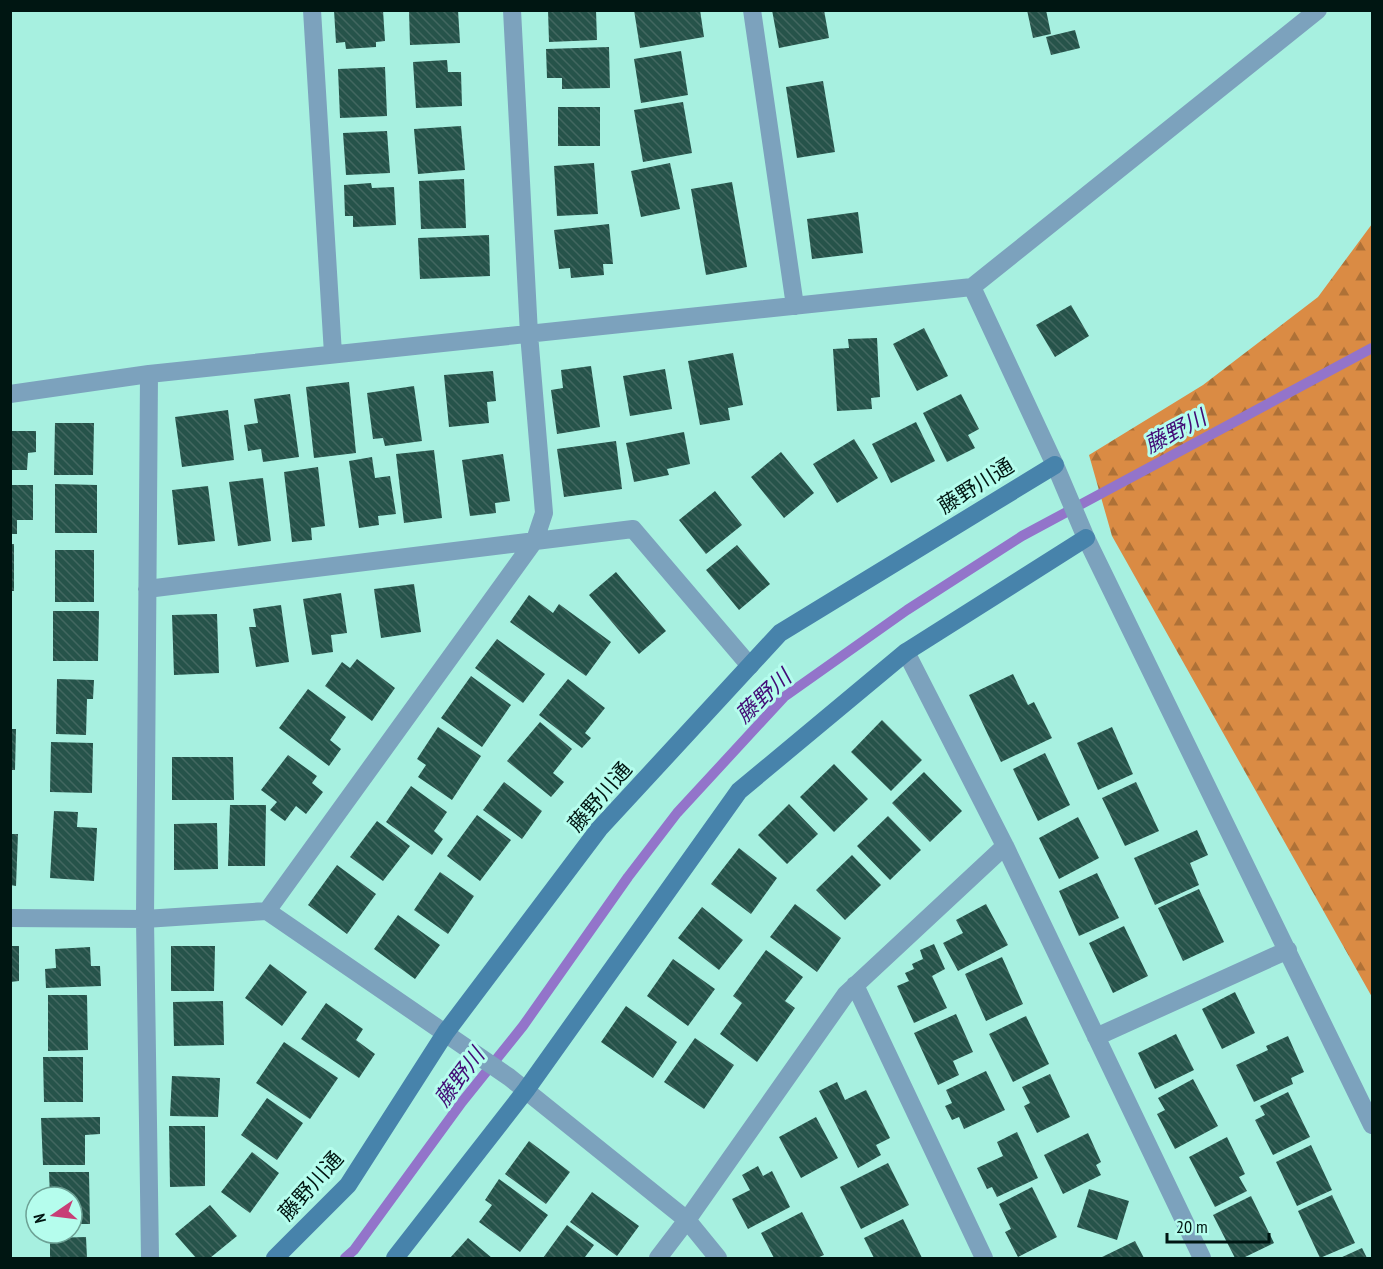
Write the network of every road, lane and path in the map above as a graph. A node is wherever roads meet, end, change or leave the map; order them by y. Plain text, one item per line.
1 (312, 10) edge
2 (512, 10) edge
3 (752, 10) edge
4 (1318, 10) edge
5 (972, 287) junction
6 (795, 306) junction
7 (529, 334) junction
8 (333, 354) junction
9 (149, 374) junction
10 (10, 394) edge
11 (1055, 465) junction
12 (1086, 538) junction
13 (535, 540) junction
14 (147, 589) junction
15 (906, 652) junction
16 (750, 666) junction
17 (1005, 846) junction
18 (267, 911) junction
19 (10, 918) edge
20 (145, 919) junction
21 (1288, 950) junction
22 (855, 985) junction
23 (446, 1032) junction
24 (1096, 1037) junction
25 (526, 1090) junction
26 (1372, 1125) edge
27 (687, 1220) junction
28 (150, 1258) edge
29 (275, 1258) edge
30 (395, 1258) edge
31 (658, 1258) edge
32 (718, 1258) edge
33 (984, 1258) edge
34 (1202, 1258) edge

1 - 8 street
2 - 7 street
3 - 6 street
4 - 5 street
5 - 6 street
5 - 11 street
6 - 7 street
7 - 8 street
7 - 13 street
8 - 9 street
9 - 10 street
9 - 14 street
11 - 12 street
11 - 16 street, 藤野川通
12 - 15 street
12 - 21 street
13 - 14 street
13 - 16 street
13 - 18 street
14 - 20 street
15 - 17 street
15 - 25 street
16 - 23 street, 藤野川通
17 - 22 street
17 - 24 street
18 - 20 street
18 - 23 street
19 - 20 street
20 - 28 street
21 - 24 street
21 - 26 street
22 - 27 street
22 - 33 street
23 - 25 street
23 - 29 street, 藤野川通
24 - 34 street
25 - 27 street
25 - 30 street
27 - 31 street
27 - 32 street

